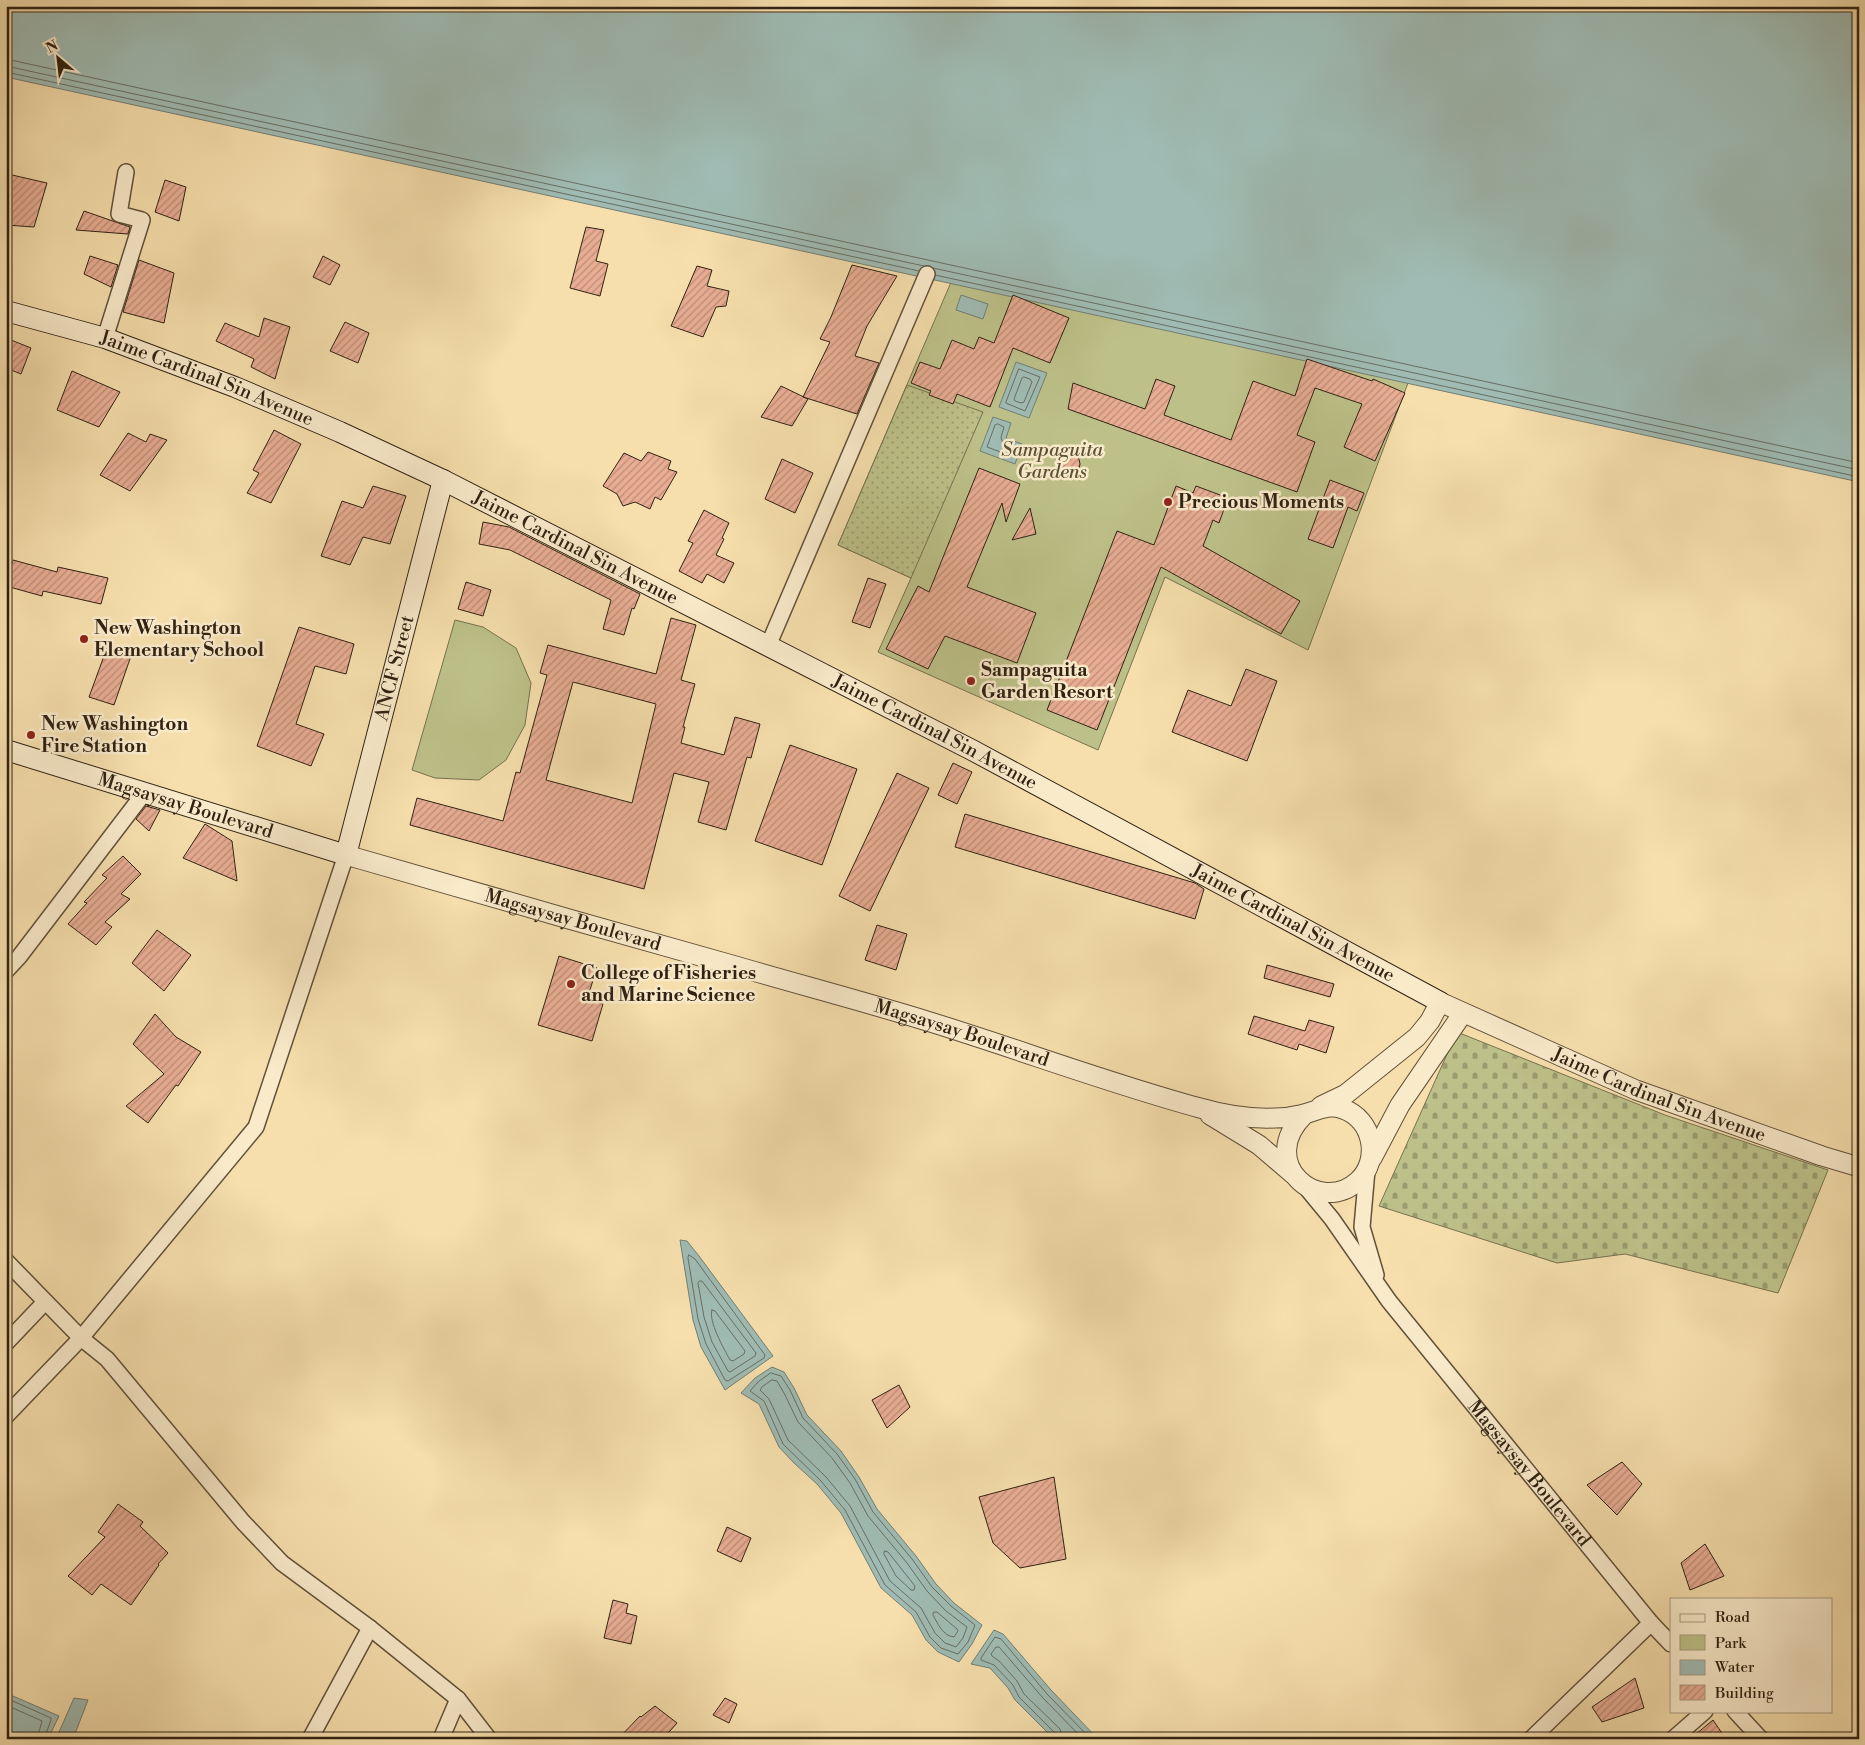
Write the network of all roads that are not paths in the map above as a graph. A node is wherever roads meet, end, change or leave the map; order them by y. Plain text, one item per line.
1 (126, 172) dead end
2 (927, 274) dead end
3 (6, 311) edge
4 (105, 338) junction
5 (442, 480) junction
6 (768, 646) junction
7 (6, 750) edge
8 (145, 792) junction
9 (346, 855) junction
10 (6, 971) edge
11 (1440, 1002) junction
12 (1463, 1013) junction
13 (1198, 1108) junction
14 (1310, 1112) junction
15 (1369, 1165) junction
16 (1859, 1167) edge
17 (1298, 1179) junction
18 (6, 1261) edge
19 (1389, 1301) junction
20 (45, 1302) junction
21 (80, 1338) junction
22 (6, 1343) edge
23 (6, 1416) edge
24 (1651, 1623) junction
25 (370, 1628) junction
26 (1670, 1643) edge
27 (458, 1699) junction
28 (1704, 1712) edge
29 (1736, 1712) edge
30 (310, 1739) edge
31 (441, 1739) edge
32 (489, 1739) edge
33 (1532, 1739) edge
34 (1673, 1739) edge
35 (1761, 1739) edge

1 - 4 street
2 - 6 street
3 - 4 main road, Jaime Cardinal Sin Avenue
4 - 5 main road, Jaime Cardinal Sin Avenue
5 - 6 main road, Jaime Cardinal Sin Avenue
5 - 9 main road, ANCF Street
6 - 11 main road, Jaime Cardinal Sin Avenue
7 - 8 main road, Magsaysay Boulevard
8 - 9 main road, Magsaysay Boulevard
8 - 10 street
9 - 13 street, Magsaysay Boulevard
9 - 21 street
11 - 12 street, Jaime Cardinal Sin Avenue
11 - 14 street, Magsaysay Boulevard
12 - 15 street, Magsaysay Boulevard
12 - 16 street, Jaime Cardinal Sin Avenue
13 - 14 street, Magsaysay Boulevard
13 - 17 street, Magsaysay Boulevard
14 - 15 street
14 - 17 street
15 - 17 street
15 - 19 street, Magsaysay Boulevard
17 - 19 street, Magsaysay Boulevard
18 - 20 street
19 - 24 street, Magsaysay Boulevard
20 - 21 street
20 - 22 street
21 - 23 street
21 - 25 street
24 - 26 street, Magsaysay Boulevard
24 - 33 street
25 - 27 street
25 - 30 street
27 - 31 street
27 - 32 street
28 - 34 street
29 - 35 street

